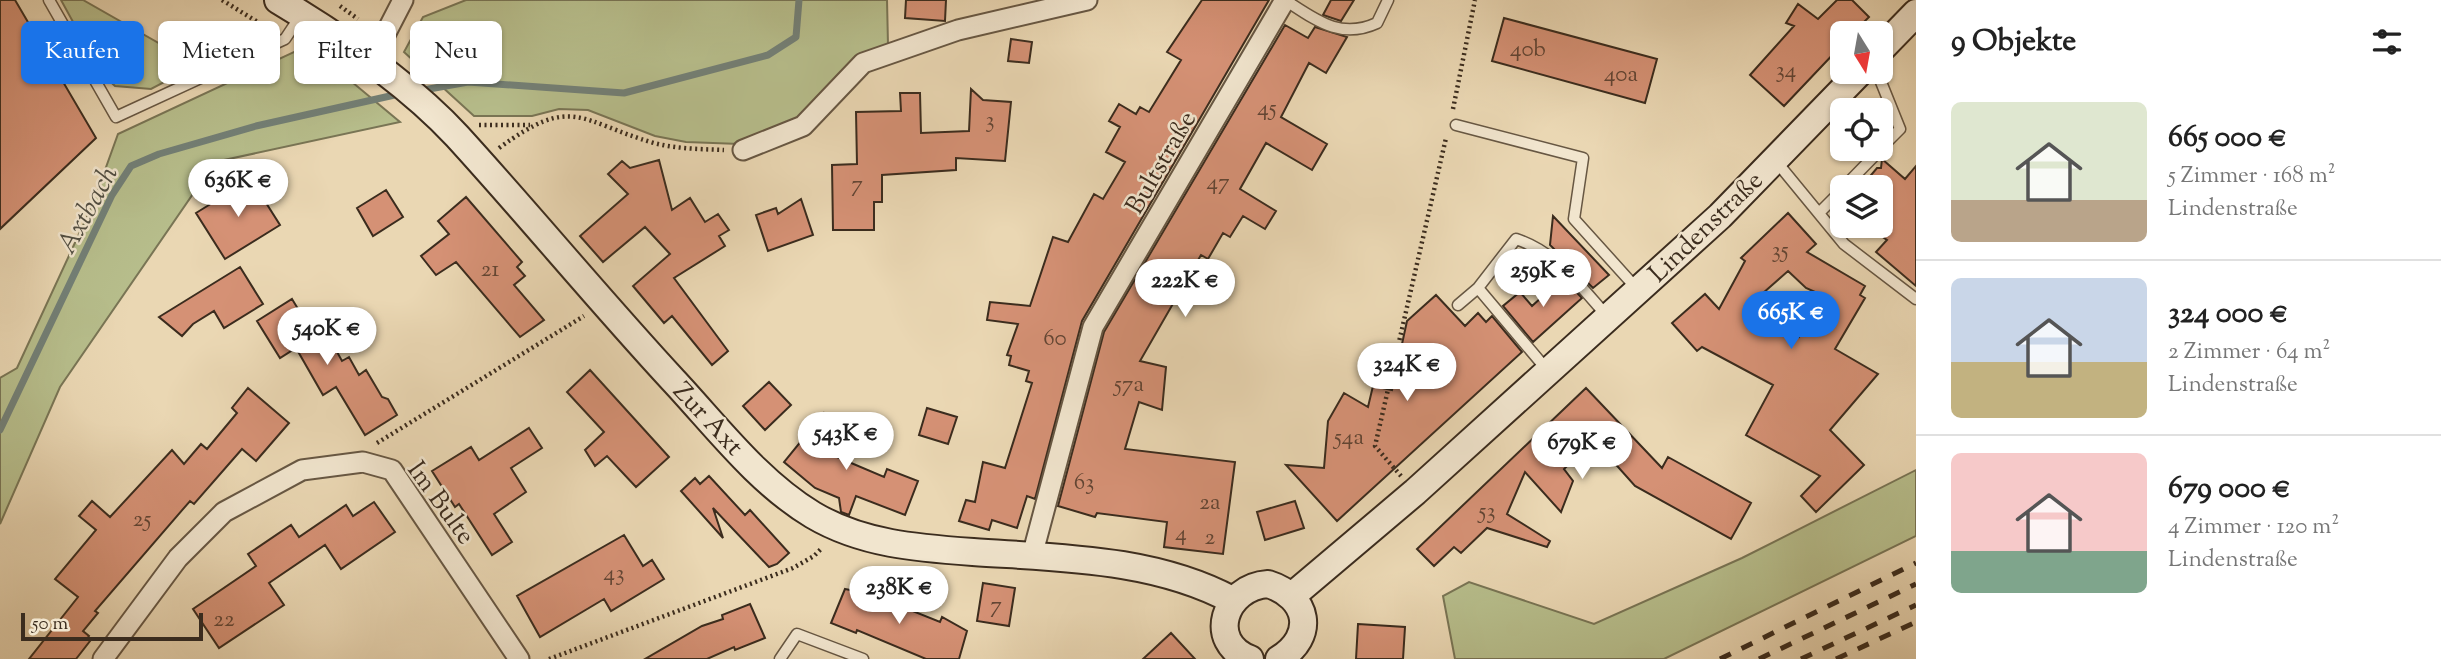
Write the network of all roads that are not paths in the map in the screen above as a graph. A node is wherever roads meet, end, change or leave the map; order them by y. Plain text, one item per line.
1 (49, 0) edge
2 (278, 0) edge
3 (1087, 0) edge
4 (1285, 0) edge
5 (1388, 0) edge
6 (405, 2) edge
7 (1916, 13) edge
8 (302, 14) junction
9 (312, 21) edge
10 (394, 21) edge
11 (1894, 36) edge
12 (396, 83) edge
13 (1848, 84) edge
14 (1893, 112) edge
15 (1453, 124) road end
16 (1893, 136) edge
17 (743, 150) road end
18 (1775, 159) junction
19 (1869, 161) edge
20 (1856, 175) edge
21 (1830, 202) edge
22 (1819, 213) junction
23 (1478, 288) junction
24 (1638, 291) junction
25 (1916, 299) edge
26 (1458, 305) dead end
27 (1608, 318) junction
28 (1548, 372) junction
29 (1032, 556) junction
30 (1292, 596) junction
31 (1232, 600) junction
32 (1290, 656) edge
33 (1244, 658) edge
34 (103, 659) edge
35 (519, 659) edge
36 (780, 659) edge
37 (863, 659) edge

1 - 8 lane
2 - 8 street, Zur Axt
3 - 17 street
4 - 5 lane
4 - 29 street, Bultstraße
6 - 10 street
7 - 11 street
8 - 9 street, Zur Axt
12 - 29 street, Zur Axt
13 - 18 street, Lindenstraße
14 - 16 lane
15 - 24 lane
18 - 22 lane
18 - 24 street, Lindenstraße
19 - 20 lane
21 - 22 lane
22 - 25 lane
23 - 26 lane
23 - 27 lane
23 - 28 lane
24 - 27 street, Lindenstraße
27 - 28 street, Lindenstraße
28 - 30 street, Lindenstraße
29 - 31 street, Zur Axt
30 - 31 street
30 - 32 street
31 - 33 street
34 - 35 street, Im Bulte
36 - 37 lane

